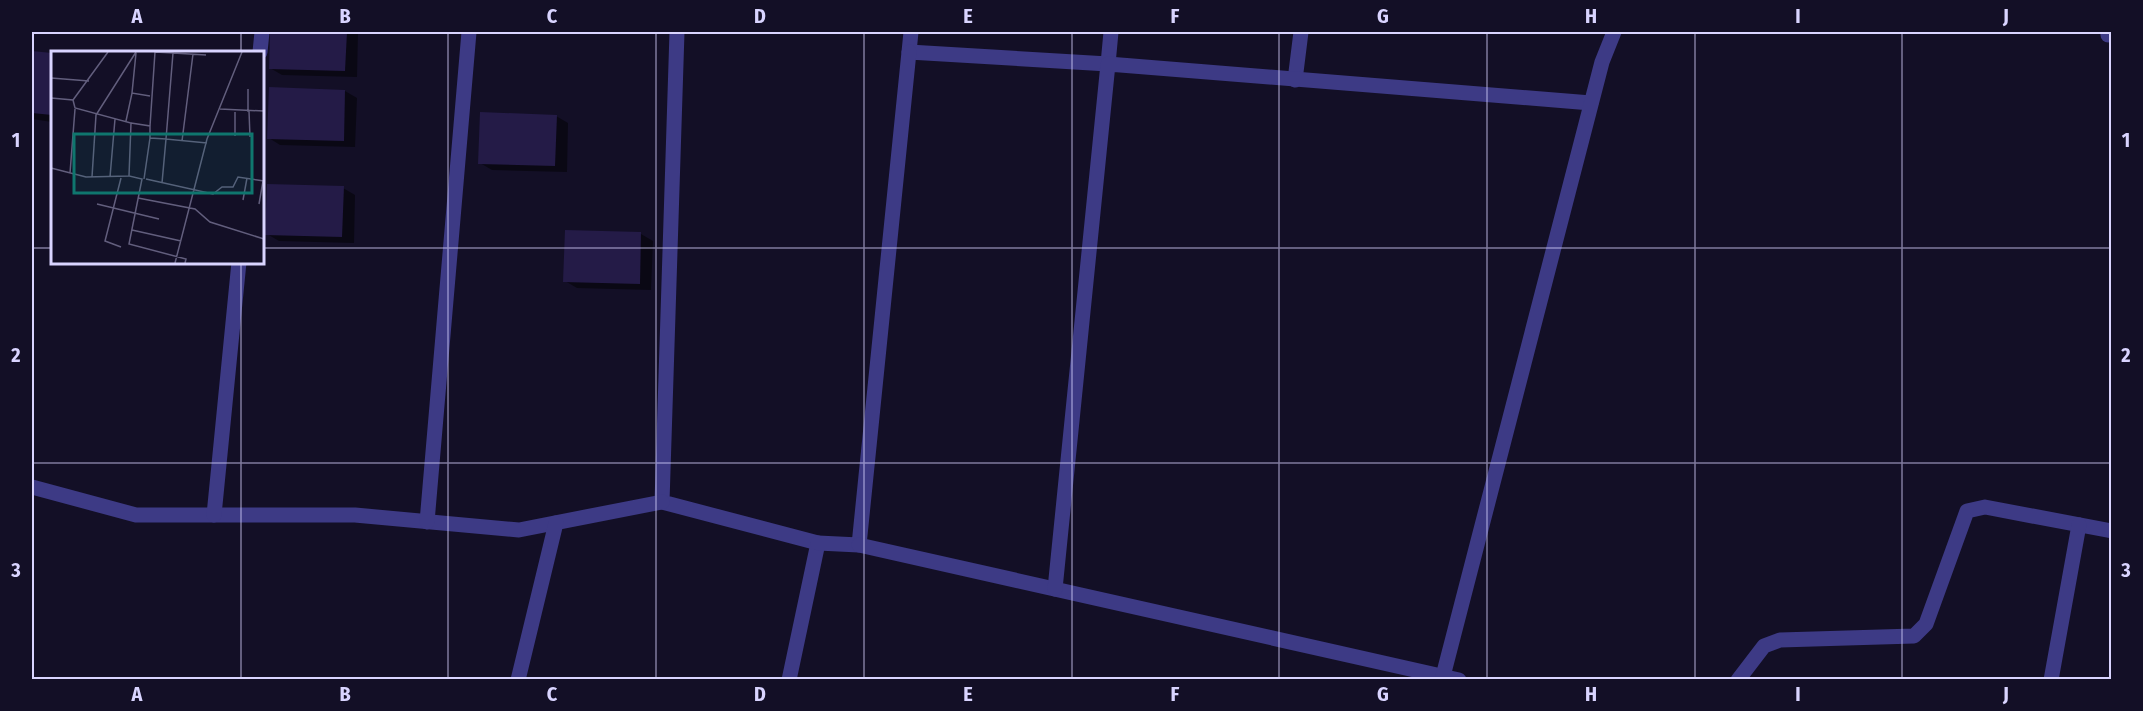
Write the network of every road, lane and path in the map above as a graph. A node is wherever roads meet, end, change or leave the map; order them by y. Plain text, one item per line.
1 (262, 32) edge
2 (469, 32) edge
3 (677, 32) edge
4 (910, 32) edge
5 (1111, 32) edge
6 (1301, 32) edge
7 (1614, 32) edge
8 (260, 51) edge
9 (909, 52) junction
10 (1108, 64) junction
11 (1295, 80) junction
12 (1591, 103) junction
13 (239, 264) edge
14 (32, 487) edge
15 (662, 502) junction
16 (214, 515) junction
17 (427, 522) junction
18 (556, 523) junction
19 (2079, 525) junction
20 (2112, 531) edge
21 (818, 543) junction
22 (859, 545) junction
23 (1055, 589) junction
24 (1443, 678) edge
25 (518, 680) edge
26 (789, 680) edge
27 (1459, 680) edge
28 (1738, 680) edge
29 (2051, 680) edge

1 - 8 street
2 - 17 street
3 - 15 street
4 - 9 street
5 - 10 street
6 - 11 street
7 - 12 street
9 - 10 street
9 - 22 street
10 - 11 street
10 - 23 street
11 - 12 street
12 - 24 street
13 - 16 street
14 - 16 street
15 - 18 street
15 - 21 street
16 - 17 street
17 - 18 street
18 - 25 street
19 - 20 street
19 - 28 street
19 - 29 street
21 - 22 street
21 - 26 street
22 - 23 street
23 - 24 street
24 - 27 street

